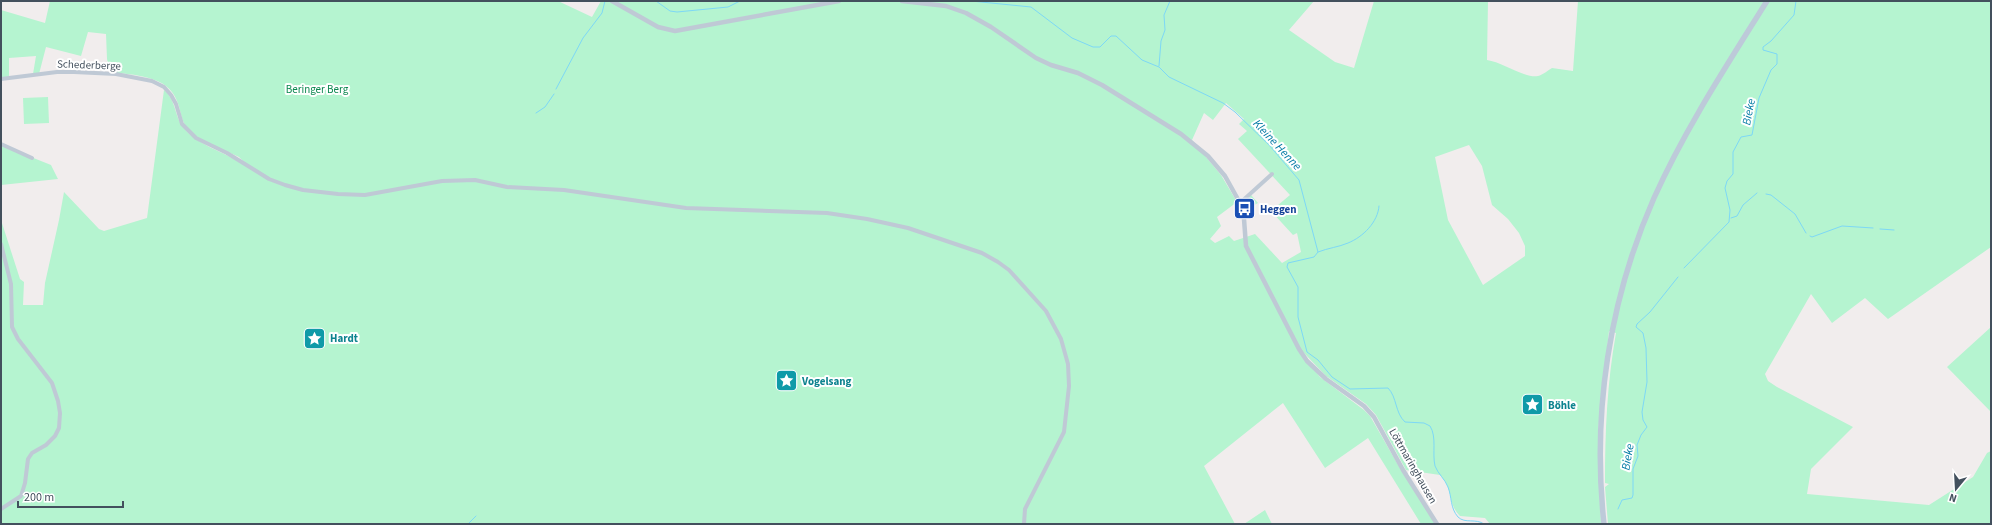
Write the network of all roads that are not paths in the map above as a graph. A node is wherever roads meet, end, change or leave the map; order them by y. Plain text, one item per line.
1 (612, 1) edge
2 (839, 1) edge
3 (902, 1) edge
4 (1767, 1) edge
5 (1, 79) edge
6 (1, 144) edge
7 (32, 158) dead end
8 (1272, 174) dead end
9 (1240, 203) junction
10 (1, 244) edge
11 (1, 509) edge
12 (1024, 524) edge
13 (1438, 524) edge
14 (1604, 524) edge

1 - 2 street
3 - 9 street, Löttmaringhausen
4 - 14 main road
5 - 12 street, Schederberge
6 - 7 street
8 - 9 street
9 - 13 street, Löttmaringhausen
10 - 11 street

